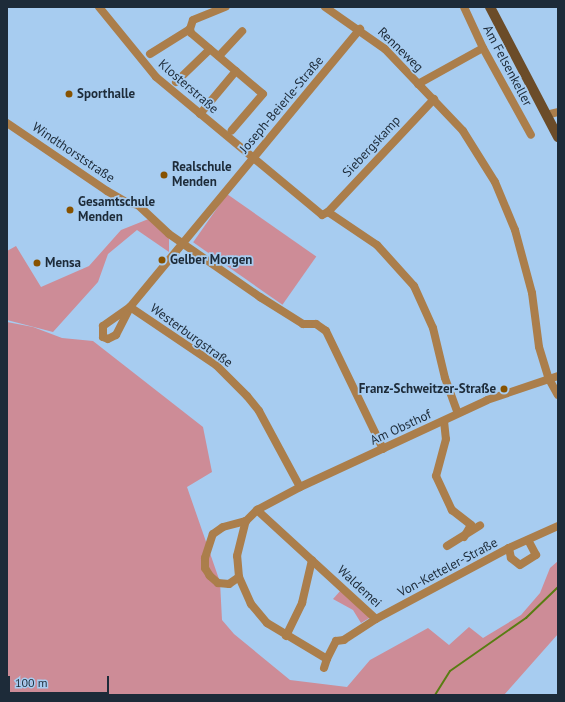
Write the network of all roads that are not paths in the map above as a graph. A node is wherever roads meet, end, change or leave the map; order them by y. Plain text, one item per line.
1 (99, 7) edge
2 (226, 7) edge
3 (325, 7) edge
4 (464, 7) edge
5 (490, 7) edge
6 (190, 28) junction
7 (360, 30) junction
8 (242, 31) dead end
9 (483, 48) junction
10 (210, 49) junction
11 (150, 54) dead end
12 (219, 56) junction
13 (236, 71) junction
14 (176, 82) dead end
15 (418, 84) junction
16 (434, 99) junction
17 (558, 112) edge
18 (200, 114) junction
19 (546, 115) junction
20 (7, 123) edge
21 (232, 130) dead end
22 (531, 135) dead end
23 (558, 137) edge
24 (253, 158) junction
25 (328, 212) junction
26 (182, 243) junction
27 (130, 307) joint
28 (558, 376) edge
29 (549, 379) junction
30 (558, 394) edge
31 (458, 413) junction
32 (444, 421) junction
33 (383, 449) junction
34 (300, 487) junction
35 (257, 510) junction
36 (246, 521) junction
37 (480, 525) dead end
38 (558, 526) edge
39 (464, 537) junction
40 (528, 540) junction
41 (446, 546) dead end
42 (509, 548) junction
43 (312, 560) junction
44 (239, 577) junction
45 (376, 619) junction
46 (286, 636) junction
47 (327, 659) junction
48 (324, 668) dead end

1 - 18 street, Klosterstraße
2 - 6 street
3 - 7 street, Renneweg
4 - 9 street, Am Felsenkeller
5 - 19 main road
6 - 10 street
6 - 11 street
7 - 15 street, Renneweg
7 - 24 street, Joseph-Beierle-Straße
8 - 12 street
9 - 15 street
9 - 22 street, Am Felsenkeller
10 - 12 street
10 - 14 street
12 - 13 street
13 - 18 street
13 - 21 street
15 - 16 street, Renneweg
16 - 25 street, Siebergskamp
16 - 29 street, Renneweg
17 - 19 street
18 - 24 street, Klosterstraße
19 - 23 main road
20 - 26 street, Windthorststraße
24 - 25 street
24 - 26 street, Joseph-Beierle-Straße
25 - 31 street
26 - 27 street, Joseph-Beierle-Straße
26 - 33 street, Windthorststraße
27 - 34 street, Westerburgstraße
28 - 29 street, Am Obsthof
29 - 30 street, Renneweg
29 - 31 street, Am Obsthof
31 - 32 street, Am Obsthof
32 - 33 street, Am Obsthof
32 - 39 street
33 - 34 street, Am Obsthof
34 - 35 street, Am Obsthof
35 - 36 street
35 - 43 street, Waldemei
36 - 44 street
36 - 44 street
37 - 39 street
38 - 40 street, Von-Ketteler-Straße
39 - 41 street
40 - 42 street, Von-Ketteler-Straße
40 - 42 street, Von-Ketteler-Straße
42 - 45 street, Von-Ketteler-Straße
43 - 45 street, Waldemei
43 - 46 street
44 - 46 street
45 - 47 street, Waldemei
46 - 47 street
47 - 48 street, Waldemei

